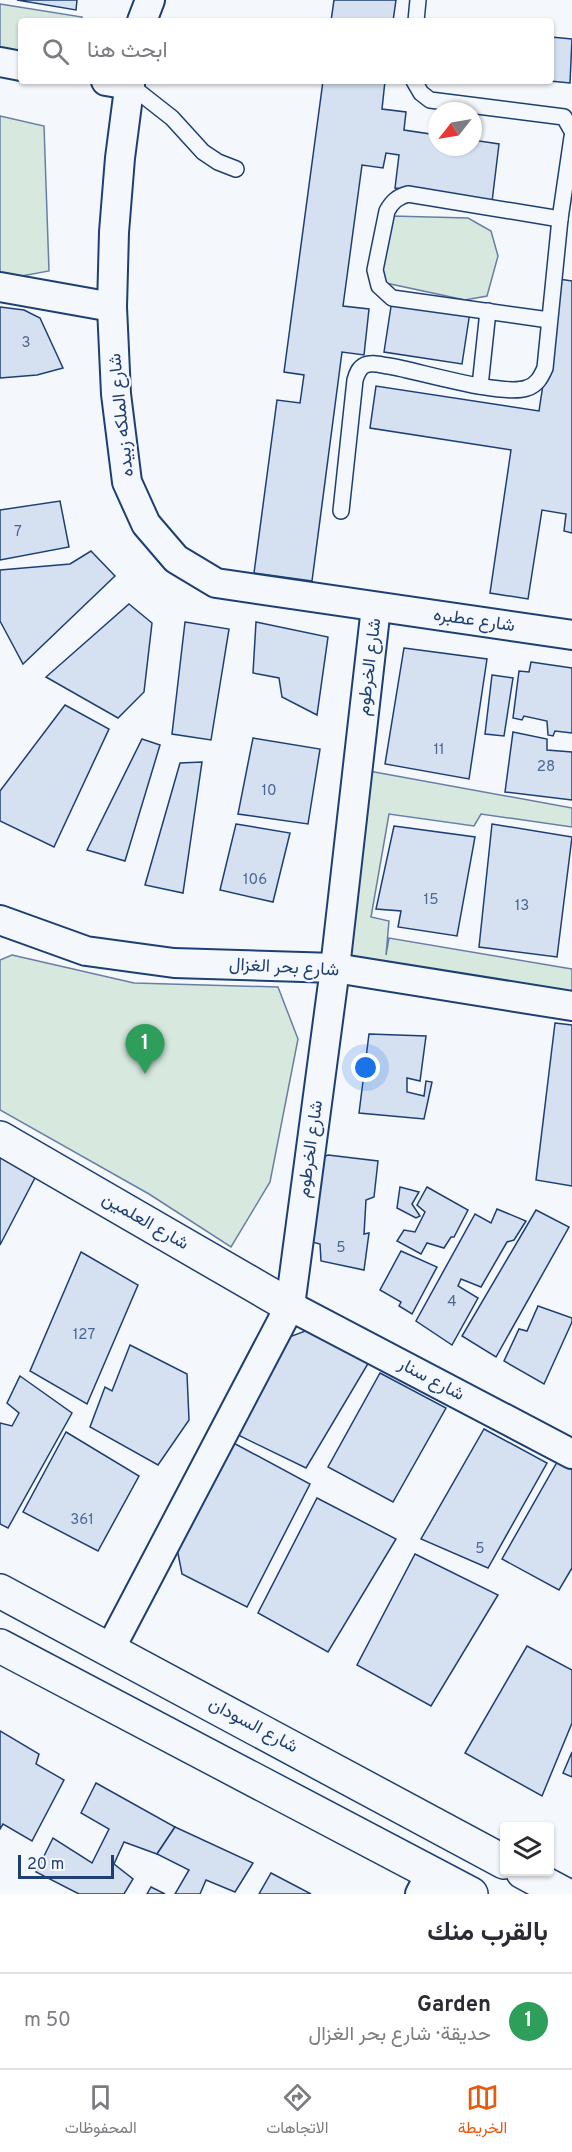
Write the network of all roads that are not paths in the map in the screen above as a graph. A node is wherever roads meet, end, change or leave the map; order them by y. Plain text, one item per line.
1 (150, 0) edge
2 (418, 0) edge
3 (143, 18) edge
4 (416, 18) edge
5 (0, 62) edge
6 (18, 65) edge
7 (122, 84) edge
8 (125, 84) edge
9 (416, 84) edge
10 (572, 132) edge
11 (572, 137) edge
12 (236, 169) dead end
13 (560, 219) junction
14 (565, 247) edge
15 (0, 287) edge
16 (112, 307) junction
17 (488, 311) junction
18 (549, 320) junction
19 (480, 386) junction
20 (341, 511) dead end
21 (376, 608) junction
22 (572, 635) edge
23 (0, 920) edge
24 (335, 968) junction
25 (572, 1006) edge
26 (0, 1138) edge
27 (290, 1306) junction
28 (572, 1454) edge
29 (0, 1591) edge
30 (0, 1646) edge
31 (110, 1649) junction
32 (500, 1860) edge
33 (530, 1876) edge
34 (426, 1884) edge
35 (471, 1894) edge
36 (564, 1894) edge

1 - 3 street
2 - 4 lane
5 - 6 street
7 - 16 street, شارع الملكه زبيده
8 - 12 lane
9 - 10 lane
11 - 13 lane
13 - 14 lane
13 - 17 lane
14 - 18 lane
15 - 16 street
16 - 21 street, شارع الملكه زبيده
17 - 18 lane
17 - 19 lane
18 - 19 lane
19 - 20 lane
21 - 22 street, شارع عطبره
21 - 24 street, شارع الخرطوم
23 - 24 street, شارع بحر الغزال
24 - 25 street, شارع بحر الغزال
24 - 27 street, شارع الخرطوم
26 - 27 main road, شارع العلمين
27 - 28 street, شارع سنار
27 - 31 street, شارع الخرطوم
29 - 31 main road, شارع السودان
30 - 34 main road
31 - 32 main road, شارع السودان
33 - 36 main road
34 - 35 main road

